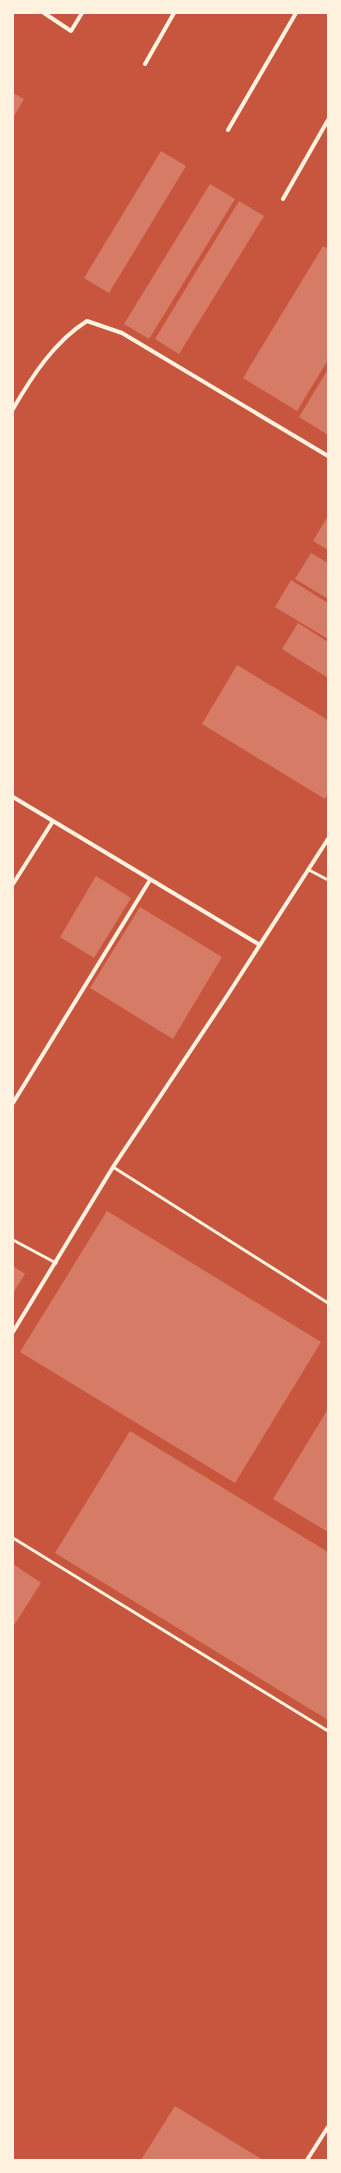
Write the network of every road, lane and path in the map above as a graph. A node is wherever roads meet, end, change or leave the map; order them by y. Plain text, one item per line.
1 (44, 13) edge
2 (82, 13) edge
3 (174, 13) edge
4 (296, 13) edge
5 (145, 64) dead end
6 (328, 120) edge
7 (228, 130) dead end
8 (282, 199) dead end
9 (13, 409) edge
10 (328, 456) edge
11 (13, 797) edge
12 (53, 821) junction
13 (328, 839) edge
14 (309, 870) junction
15 (150, 880) junction
16 (328, 880) edge
17 (13, 884) edge
18 (260, 945) junction
19 (13, 1103) edge
20 (113, 1167) junction
21 (13, 1240) edge
22 (56, 1263) junction
23 (328, 1303) edge
24 (13, 1332) edge
25 (13, 1538) edge
26 (328, 1731) edge
27 (328, 2127) edge
28 (307, 2160) edge

1 - 2 street
3 - 5 street
4 - 7 street
6 - 8 street
9 - 10 street
11 - 12 street
12 - 15 street
12 - 17 street
13 - 14 street
14 - 16 lane
14 - 18 street
15 - 18 street
15 - 19 street
18 - 20 street
20 - 22 street
20 - 23 lane
21 - 22 lane
22 - 24 street
25 - 26 lane
27 - 28 street

